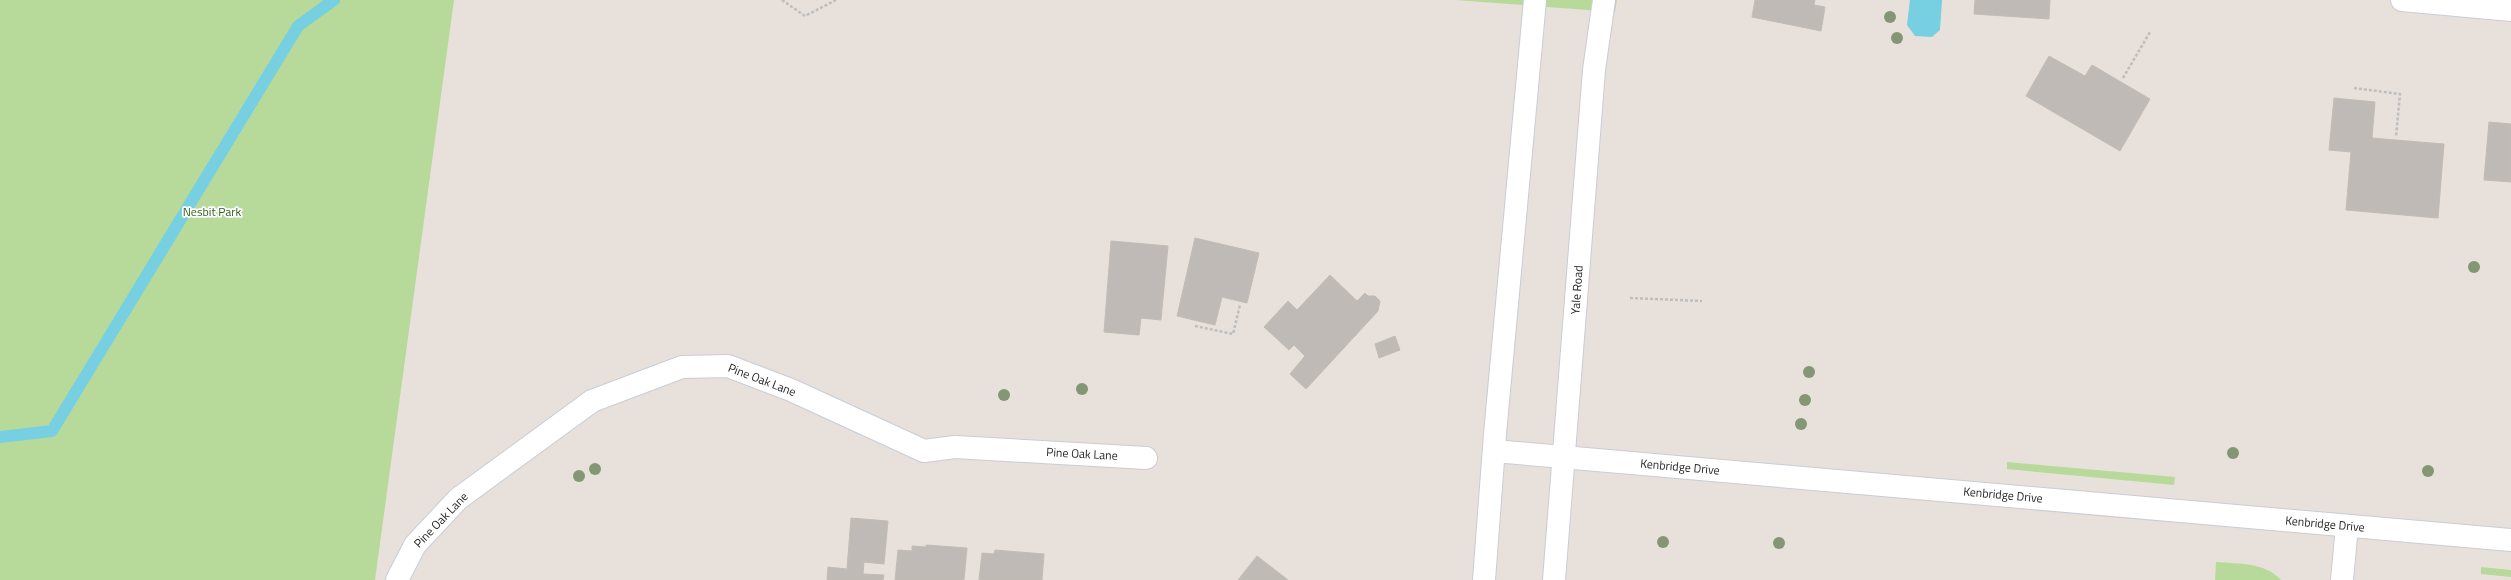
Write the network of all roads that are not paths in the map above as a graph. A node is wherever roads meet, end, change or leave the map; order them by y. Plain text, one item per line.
1 (1535, 0) edge
2 (1604, 0) edge
3 (2402, 0) edge
4 (2511, 10) edge
5 (1494, 451) junction
6 (1564, 456) junction
7 (1146, 458) dead end
8 (2347, 526) junction
9 (2511, 540) edge
10 (397, 580) edge
11 (1484, 580) edge
12 (1554, 580) edge
13 (2342, 580) edge

1 - 5 street
2 - 6 street, Yale Road
3 - 4 street
5 - 6 street, Kenbridge Drive
5 - 11 street
6 - 8 street, Kenbridge Drive
6 - 12 street, Yale Road
7 - 10 street, Pine Oak Lane
8 - 9 street, Kenbridge Drive
8 - 13 street

